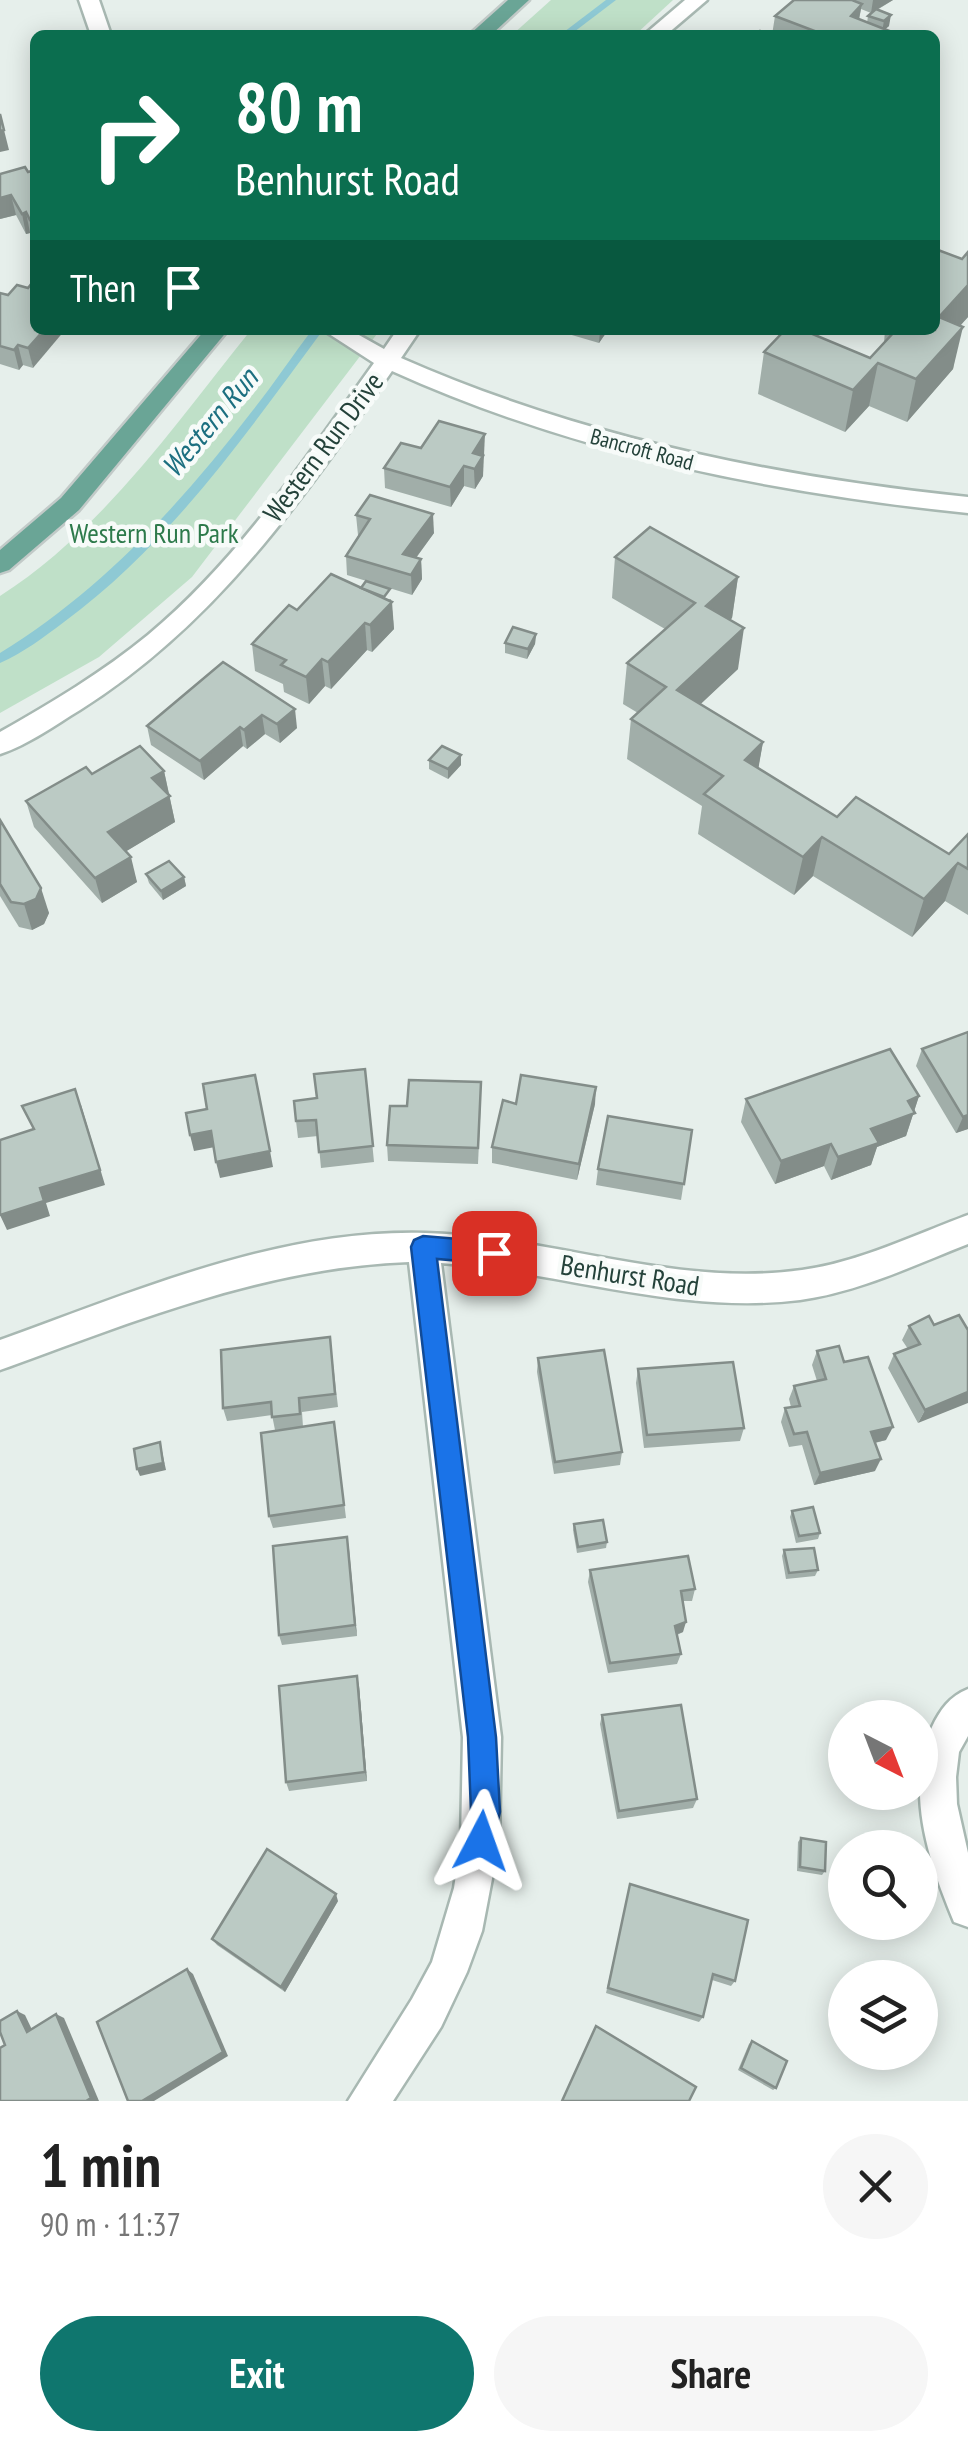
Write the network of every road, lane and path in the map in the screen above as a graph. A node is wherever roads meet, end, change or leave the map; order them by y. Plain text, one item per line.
1 (89, 0) edge
2 (519, 0) edge
3 (696, 0) edge
4 (99, 30) edge
5 (485, 30) edge
6 (660, 30) edge
7 (213, 335) edge
8 (343, 335) edge
9 (406, 335) edge
10 (388, 360) junction
11 (968, 505) edge
12 (0, 564) edge
13 (0, 744) edge
14 (968, 1229) edge
15 (423, 1247) junction
16 (0, 1355) edge
17 (968, 1707) edge
18 (968, 1908) edge
19 (368, 2101) edge

1 - 4 street
2 - 5 main road
3 - 6 street
7 - 12 main road
8 - 10 street, Bancroft Road
9 - 10 street, Western Run Drive
10 - 11 street, Bancroft Road
10 - 13 street, Western Run Drive
14 - 15 street, Benhurst Road
15 - 16 street, Benhurst Road
15 - 19 street
17 - 18 street

